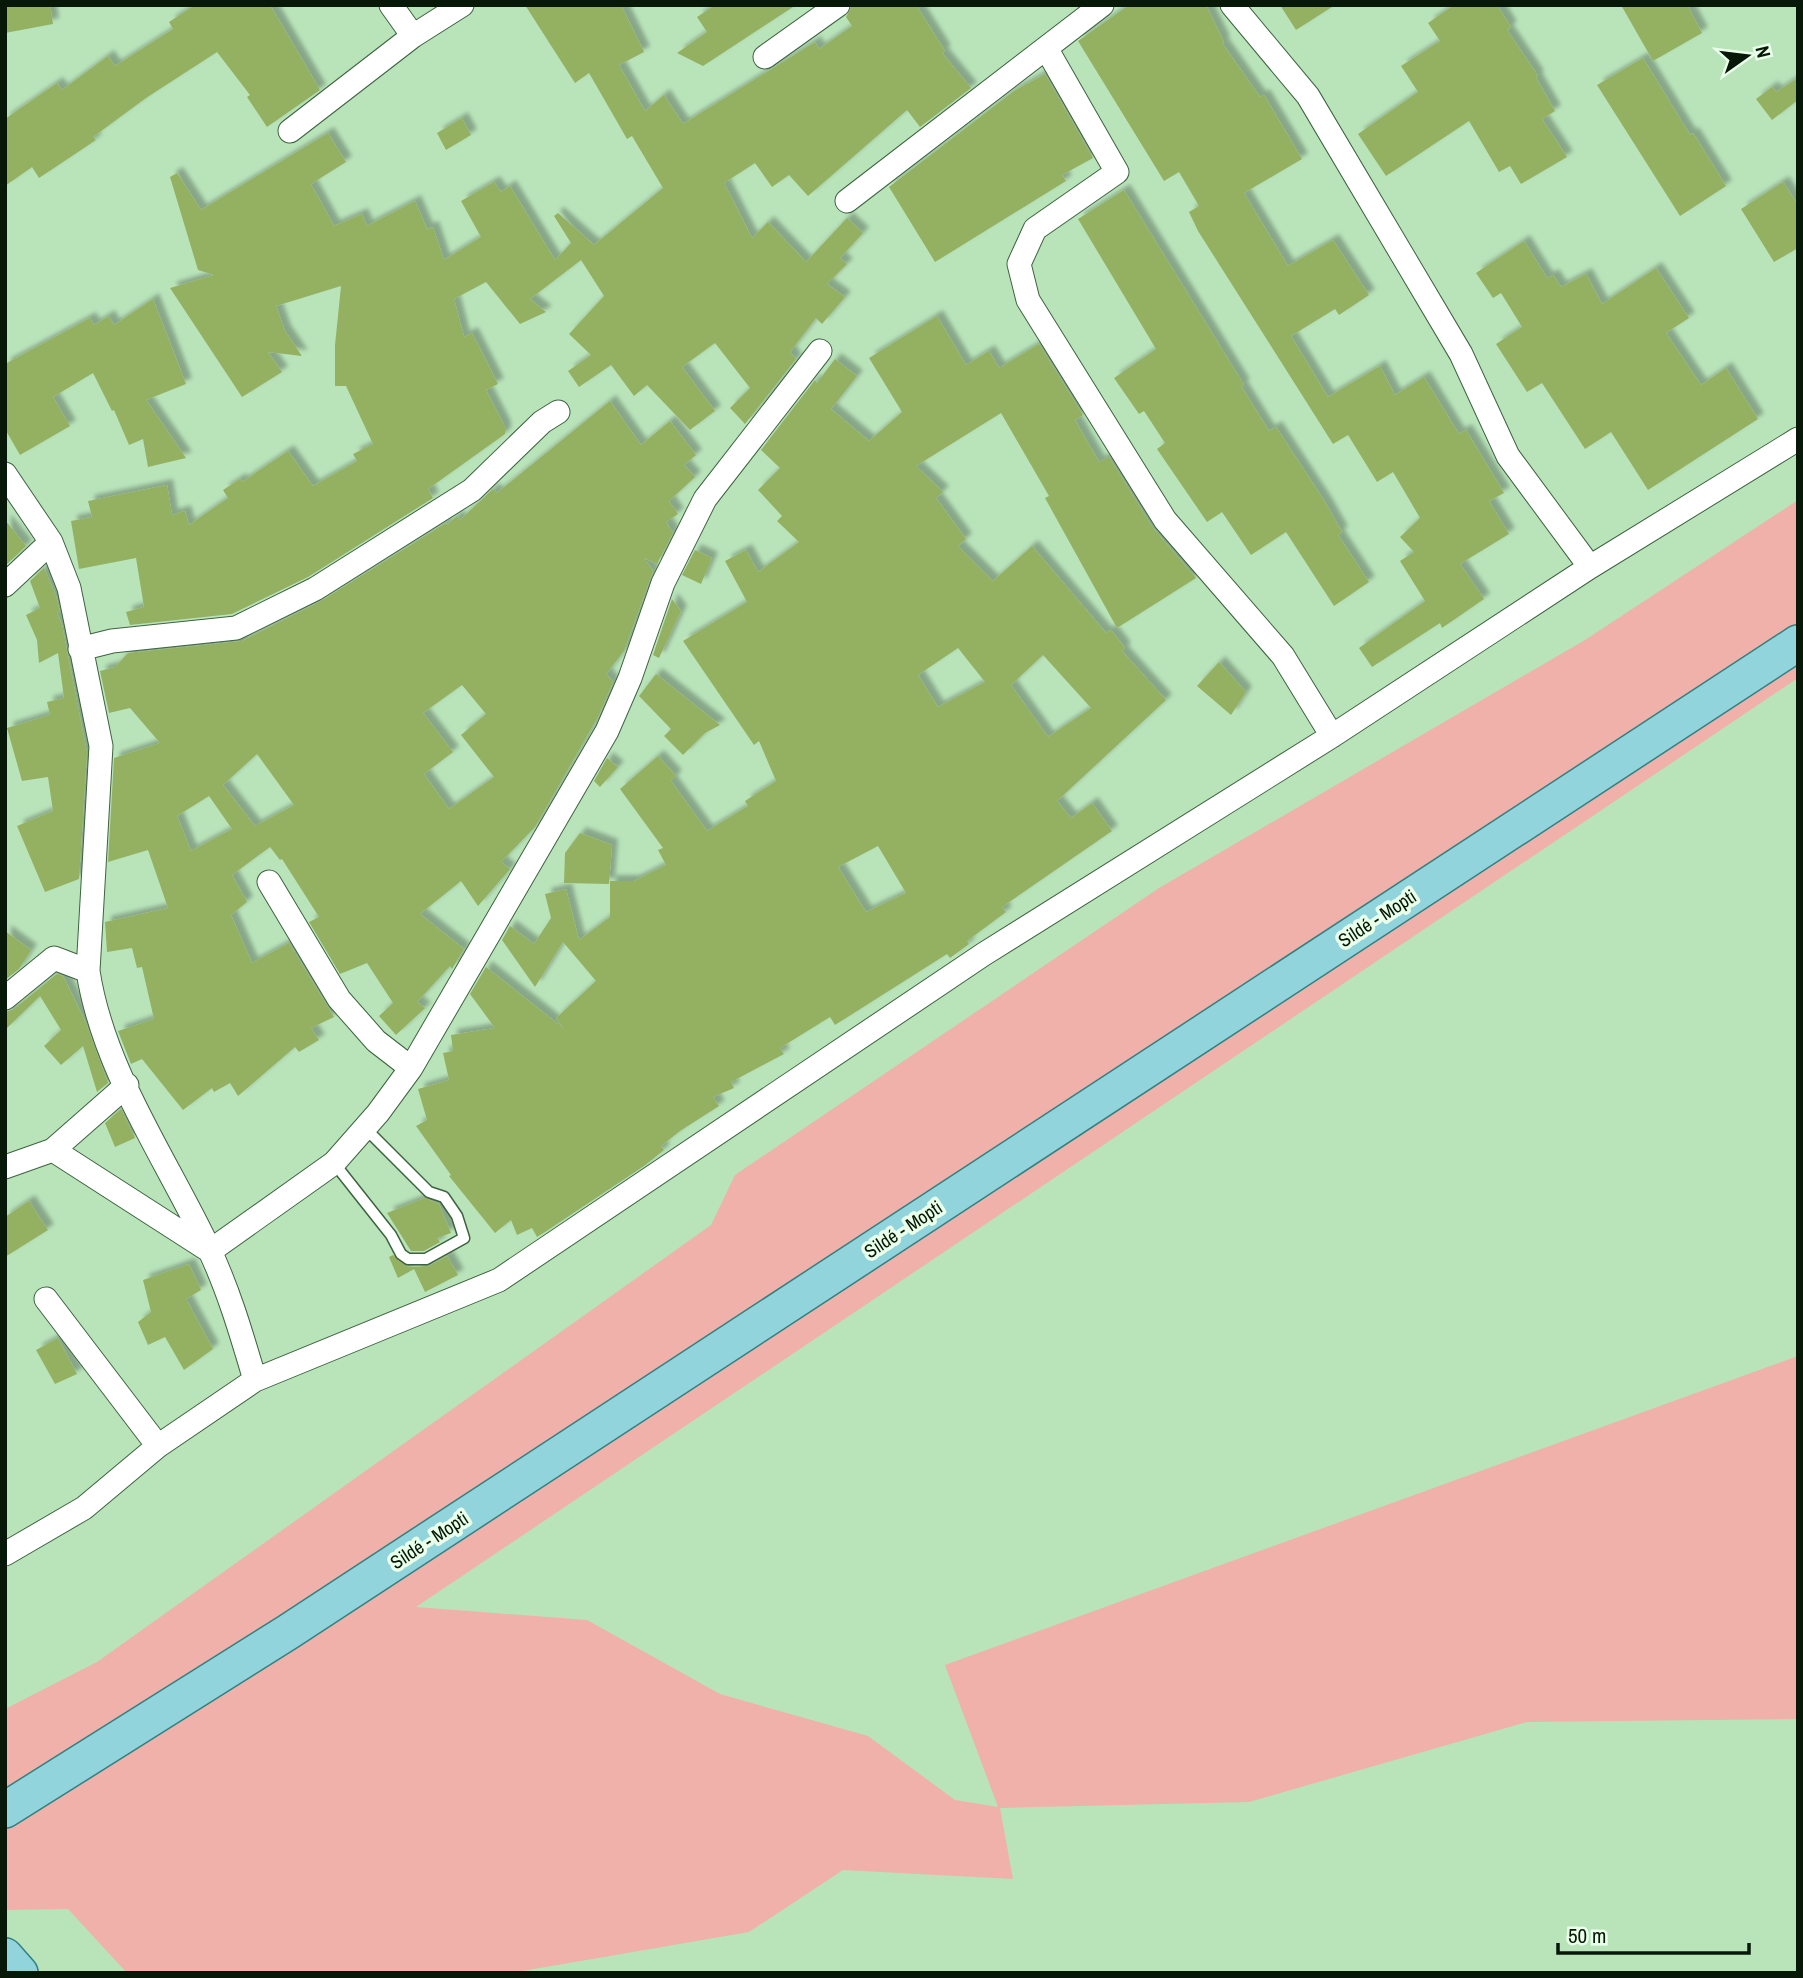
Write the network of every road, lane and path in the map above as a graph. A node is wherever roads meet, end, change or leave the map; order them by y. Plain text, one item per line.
1 (391, 5) edge
2 (462, 5) edge
3 (838, 5) edge
4 (1102, 5) edge
5 (1233, 5) edge
6 (413, 36) junction
7 (1046, 48) junction
8 (765, 57) dead end
9 (290, 131) dead end
10 (847, 201) dead end
11 (820, 351) dead end
12 (558, 412) dead end
13 (1798, 439) edge
14 (5, 474) edge
15 (51, 542) junction
16 (1590, 567) junction
17 (5, 585) edge
18 (1798, 643) edge
19 (80, 649) junction
20 (1332, 736) junction
21 (268, 882) dead end
22 (88, 971) junction
23 (5, 998) edge
24 (411, 1068) junction
25 (127, 1085) junction
26 (365, 1128) junction
27 (53, 1150) junction
28 (334, 1163) junction
29 (5, 1167) edge
30 (211, 1251) junction
31 (46, 1299) dead end
32 (255, 1380) junction
33 (158, 1446) junction
34 (5, 1554) edge
35 (5, 1810) edge
36 (5, 1956) edge
37 (20, 1973) edge

1 - 6 street
2 - 6 street
3 - 8 street
4 - 7 street
5 - 16 street
6 - 9 street
7 - 10 street
7 - 20 street
11 - 24 street
12 - 19 street
13 - 16 street
14 - 15 street
15 - 17 street
15 - 19 street
16 - 20 street
18 - 35 main road, Sildé - Mopti
19 - 22 street
20 - 32 street
21 - 24 street
22 - 23 street
22 - 25 street
24 - 26 street
25 - 27 street
25 - 30 street
26 - 28 street
26 - 28 lane
27 - 29 street
27 - 30 street
28 - 30 street
30 - 32 street
31 - 33 street
32 - 33 street
33 - 34 street
36 - 37 main road

